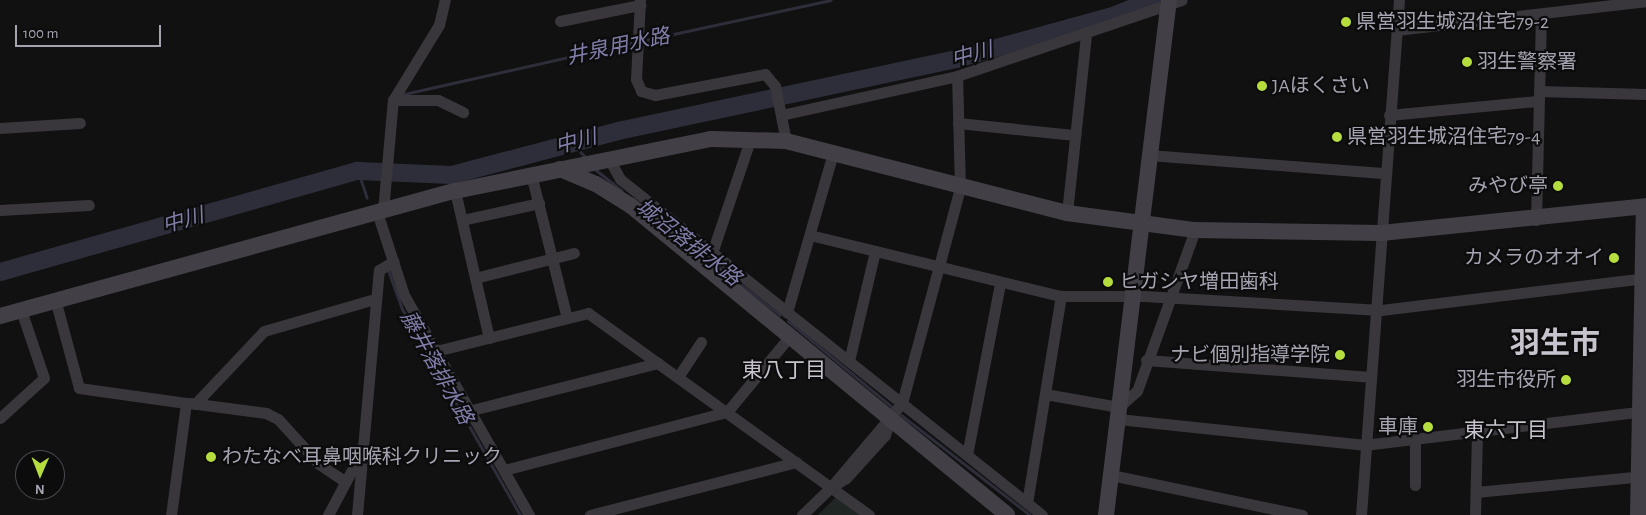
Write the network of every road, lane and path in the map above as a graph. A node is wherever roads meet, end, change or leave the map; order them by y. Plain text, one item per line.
1 (445, 0) edge
2 (1399, 0) edge
3 (1646, 1) edge
4 (640, 2) edge
5 (1173, 2) edge
6 (1623, 2) edge
7 (1541, 14) junction
8 (560, 20) dead end
9 (1396, 30) junction
10 (1086, 36) junction
11 (957, 76) junction
12 (1646, 94) edge
13 (1539, 96) junction
14 (392, 100) junction
15 (780, 111) junction
16 (463, 112) dead end
17 (1389, 115) junction
18 (80, 123) dead end
19 (958, 123) junction
20 (0, 128) edge
21 (1075, 135) junction
22 (750, 140) junction
23 (786, 141) junction
24 (833, 153) junction
25 (1148, 155) junction
26 (609, 159) junction
27 (560, 168) junction
28 (1385, 173) junction
29 (532, 174) junction
30 (960, 188) junction
31 (455, 191) junction
32 (538, 203) junction
33 (89, 205) dead end
34 (1645, 206) edge
35 (0, 210) edge
36 (380, 212) junction
37 (1067, 213) junction
38 (462, 220) junction
39 (1536, 220) junction
40 (1140, 224) junction
41 (1196, 230) junction
42 (1381, 234) junction
43 (810, 235) junction
44 (875, 250) junction
45 (574, 253) dead end
46 (712, 253) junction
47 (552, 258) junction
48 (394, 261) junction
49 (939, 266) junction
50 (475, 278) junction
51 (1644, 278) edge
52 (1000, 284) junction
53 (1061, 296) junction
54 (1131, 297) junction
55 (1170, 297) junction
56 (55, 299) junction
57 (375, 299) junction
58 (21, 310) junction
59 (1376, 310) junction
60 (789, 313) junction
61 (0, 316) edge
62 (567, 318) junction
63 (784, 332) junction
64 (489, 338) junction
65 (701, 342) dead end
66 (436, 351) junction
67 (1146, 360) junction
68 (849, 361) junction
69 (658, 363) junction
70 (678, 377) junction
71 (1370, 377) junction
72 (1045, 394) junction
73 (191, 403) junction
74 (902, 403) junction
75 (472, 410) junction
76 (727, 412) junction
77 (1643, 412) edge
78 (1119, 413) junction
79 (0, 418) edge
80 (889, 422) junction
81 (1477, 433) junction
82 (1415, 440) junction
83 (1364, 445) junction
84 (364, 448) junction
85 (967, 455) junction
86 (796, 462) junction
87 (504, 470) junction
88 (1111, 475) junction
89 (1642, 477) edge
90 (346, 482) junction
91 (1414, 485) dead end
92 (831, 487) junction
93 (1476, 492) junction
94 (1028, 503) junction
95 (171, 515) edge
96 (328, 515) edge
97 (358, 515) edge
98 (529, 515) edge
99 (590, 515) edge
100 (802, 515) edge
101 (869, 515) edge
102 (1007, 515) edge
103 (1042, 515) edge
104 (1106, 515) edge
105 (1302, 515) edge
106 (1361, 515) edge
107 (1475, 515) edge
108 (1638, 515) edge

1 - 14 street
2 - 9 street
3 - 6 street
4 - 8 street
4 - 15 street
5 - 10 street
5 - 25 street
6 - 7 street
7 - 9 street
7 - 13 street
9 - 17 street
10 - 11 street
10 - 21 street
11 - 15 street
11 - 19 street
12 - 13 street
13 - 17 street
13 - 39 street
14 - 16 street
14 - 36 street
15 - 23 street
17 - 28 street
18 - 20 street
19 - 21 street
19 - 30 street
21 - 37 street
22 - 23 street
22 - 26 street
22 - 46 street
23 - 24 street
24 - 30 street
24 - 43 street
25 - 28 street
25 - 40 street
26 - 27 street
26 - 46 street
27 - 29 street
27 - 63 street
28 - 42 street
29 - 31 street
29 - 32 street
30 - 37 street
30 - 49 street
31 - 36 street
31 - 38 street
32 - 38 street
32 - 47 street
33 - 35 street
34 - 39 street
34 - 51 street
36 - 48 street
36 - 56 street
37 - 40 street
38 - 50 street
39 - 42 street
40 - 41 street
40 - 54 street
41 - 42 street
41 - 55 street
42 - 59 street
43 - 44 street
43 - 60 street
44 - 49 street
44 - 68 street
45 - 47 street
46 - 60 street
47 - 50 street
47 - 62 street
48 - 57 street
48 - 66 street
49 - 52 street
49 - 74 street
50 - 64 street
51 - 59 street
51 - 77 street
52 - 53 street
52 - 85 street
53 - 54 street
53 - 72 street
54 - 55 street
54 - 78 street
55 - 59 street
55 - 67 street
56 - 58 street
56 - 73 street
57 - 73 street
57 - 84 street
58 - 61 street
58 - 79 street
59 - 71 street
60 - 63 street
60 - 68 street
62 - 64 street
62 - 69 street
63 - 76 street
63 - 80 street
64 - 66 street
65 - 70 street
66 - 75 street
67 - 71 street
67 - 78 street
68 - 74 street
69 - 70 street
69 - 75 street
70 - 76 street
71 - 83 street
72 - 78 street
72 - 94 street
73 - 90 street
73 - 95 street
74 - 80 street
74 - 85 street
75 - 87 street
76 - 86 street
76 - 87 street
77 - 81 street
77 - 89 street
78 - 83 street
78 - 88 street
80 - 92 street
80 - 102 street
81 - 82 street
81 - 93 street
82 - 83 street
82 - 91 street
83 - 106 street
84 - 90 street
84 - 97 street
85 - 94 street
86 - 92 street
86 - 99 street
87 - 98 street
88 - 104 street
88 - 105 street
89 - 93 street
89 - 108 street
90 - 96 street
92 - 100 street
92 - 101 street
93 - 107 street
94 - 103 street

